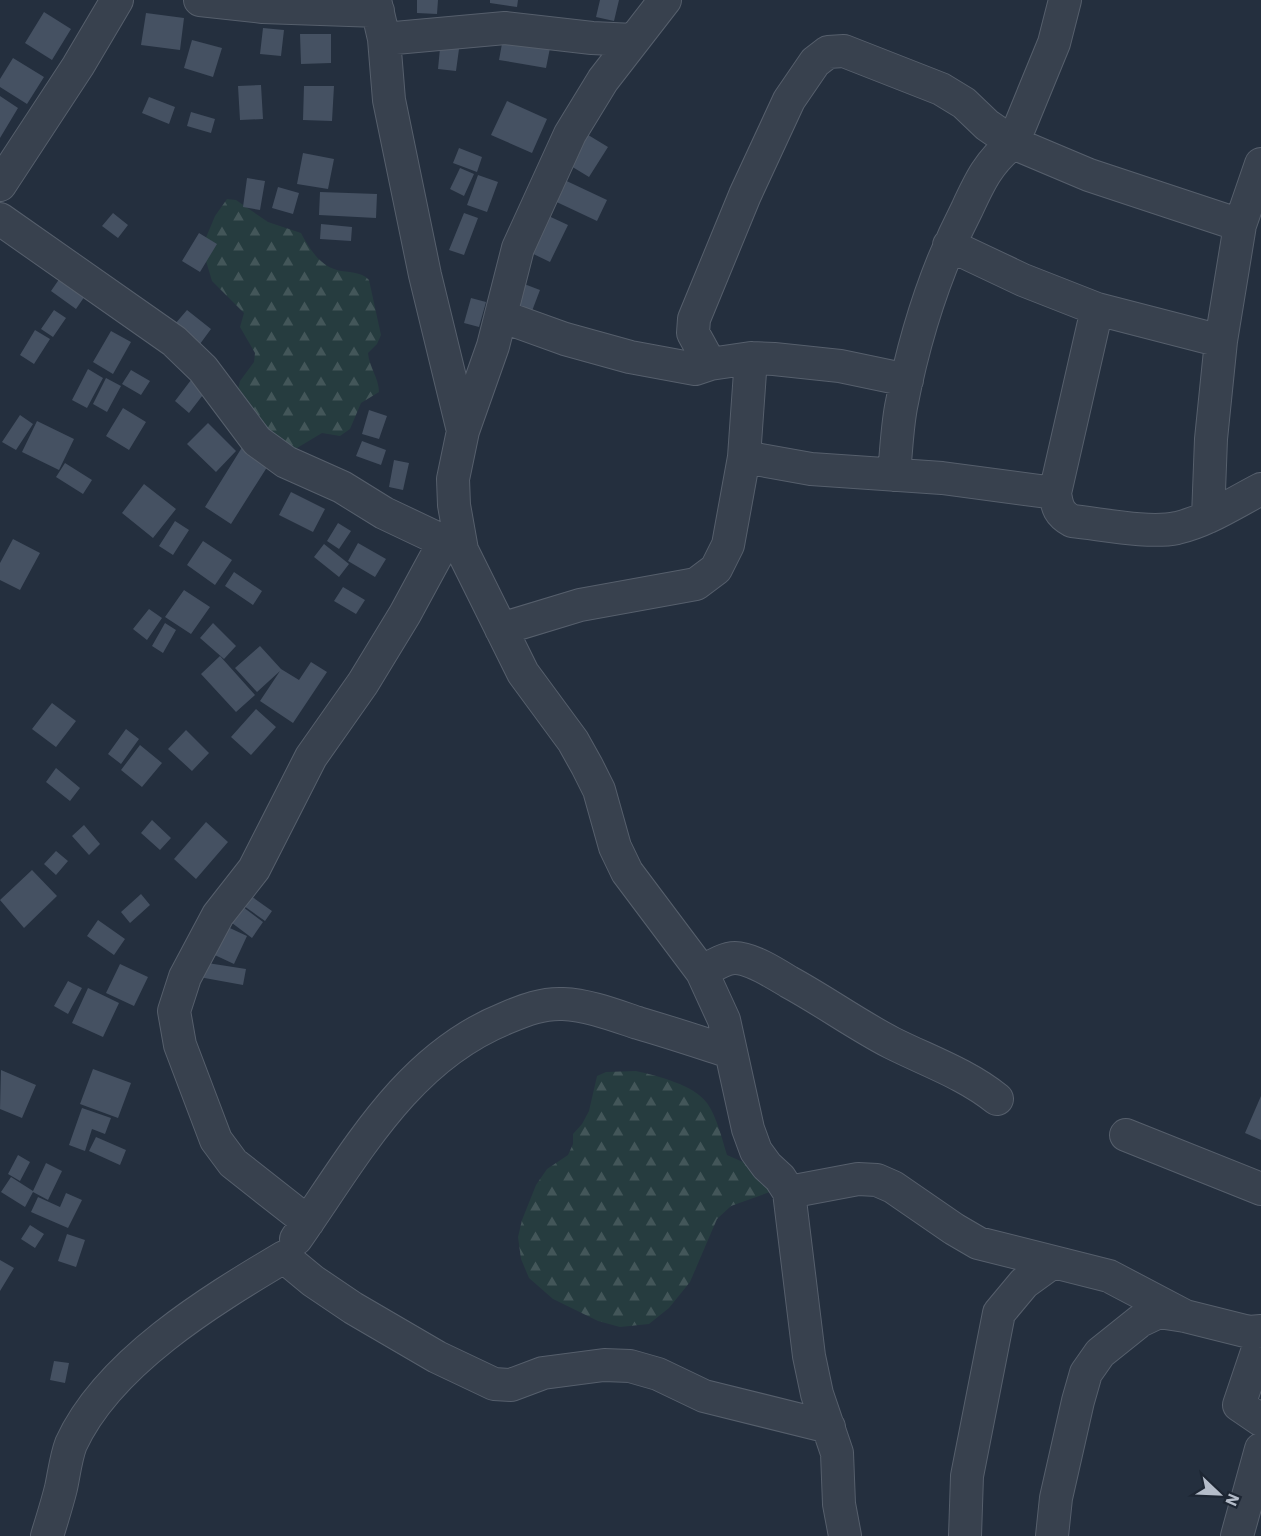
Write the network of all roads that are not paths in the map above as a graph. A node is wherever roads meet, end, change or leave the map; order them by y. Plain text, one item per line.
1 (117, 0) edge
2 (200, 0) edge
3 (665, 0) edge
4 (1065, 0) edge
5 (379, 16) edge
6 (634, 40) junction
7 (1012, 143) junction
8 (1261, 164) edge
9 (0, 185) edge
10 (0, 219) edge
11 (1240, 225) junction
12 (949, 245) junction
13 (1097, 309) junction
14 (501, 316) junction
15 (1221, 341) junction
16 (751, 358) junction
17 (710, 364) junction
18 (907, 380) junction
19 (463, 431) junction
20 (744, 457) junction
21 (894, 475) junction
22 (1261, 489) edge
23 (1055, 493) junction
24 (1208, 517) junction
25 (453, 546) junction
26 (501, 629) junction
27 (702, 972) junction
28 (729, 1052) junction
29 (997, 1099) dead end
30 (1126, 1135) dead end
31 (1261, 1189) edge
32 (789, 1192) junction
33 (309, 1222) junction
34 (284, 1257) junction
35 (1053, 1262) junction
36 (1185, 1316) junction
37 (1261, 1331) edge
38 (1261, 1340) edge
39 (1261, 1420) edge
40 (829, 1427) junction
41 (1261, 1449) edge
42 (47, 1536) edge
43 (845, 1536) edge
44 (965, 1536) edge
45 (1052, 1536) edge
46 (1237, 1536) edge

1 - 9 street
2 - 5 street
3 - 6 street
4 - 7 street
5 - 6 street
5 - 19 street
6 - 14 street
7 - 11 street
7 - 12 street
7 - 17 street
8 - 11 street
10 - 25 street
11 - 15 street
12 - 13 street
12 - 18 street
13 - 15 street
13 - 23 street
14 - 17 street
14 - 19 street
15 - 24 street
16 - 17 street
16 - 18 street
16 - 20 street
18 - 21 street
19 - 25 street
20 - 21 street
20 - 26 street
21 - 23 street
22 - 24 street
23 - 24 street
25 - 26 street
25 - 33 street
26 - 27 street
27 - 28 street
27 - 29 street
28 - 32 street
28 - 33 street
30 - 31 street
32 - 35 street
32 - 40 street
33 - 34 street
34 - 40 street
34 - 42 street
35 - 36 street
35 - 44 street
36 - 37 street
36 - 45 street
38 - 39 street
40 - 43 street
41 - 46 street

